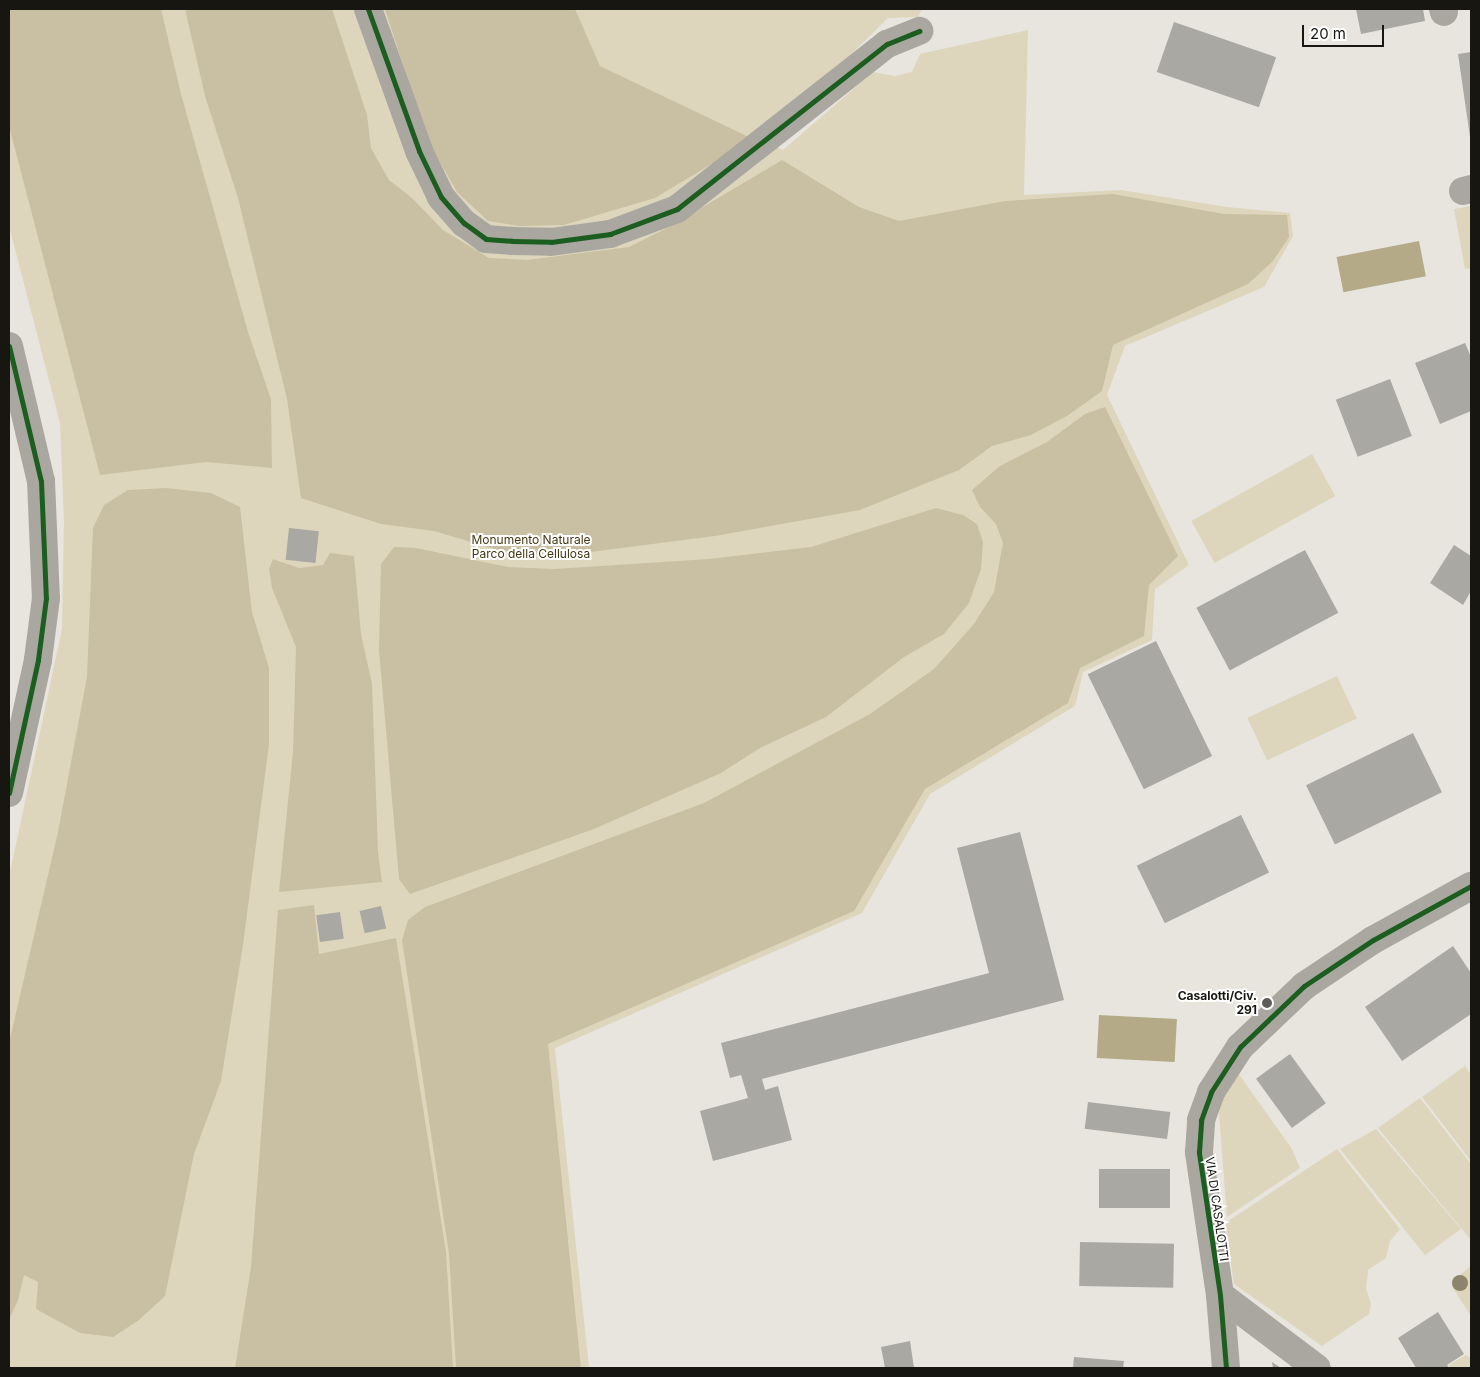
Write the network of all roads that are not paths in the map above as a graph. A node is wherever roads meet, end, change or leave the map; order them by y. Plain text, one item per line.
1 (368, 9) edge
2 (910, 25) dead end
3 (9, 346) edge
4 (9, 793) edge
5 (1471, 886) edge
6 (1220, 1295) junction
7 (1226, 1368) edge
8 (1317, 1368) edge

1 - 2 street
3 - 4 street
5 - 6 street, VIA DI CASALOTTI
6 - 7 street, VIA DI CASALOTTI
6 - 8 street

